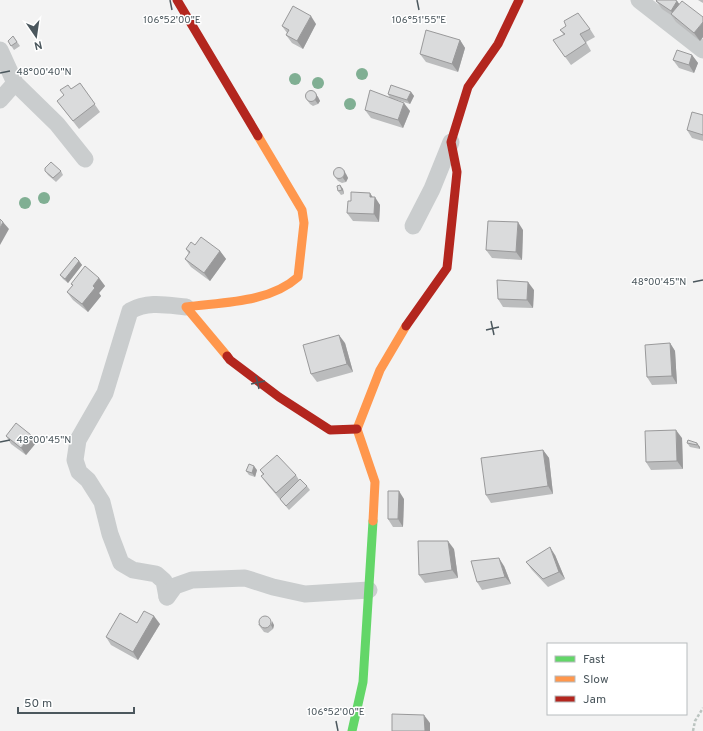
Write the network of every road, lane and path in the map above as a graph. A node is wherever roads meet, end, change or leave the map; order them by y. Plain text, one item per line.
1 (177, 0) edge
2 (519, 0) edge
3 (640, 0) edge
4 (0, 50) edge
5 (703, 50) edge
6 (15, 83) junction
7 (0, 100) edge
8 (451, 142) junction
9 (85, 159) dead end
10 (413, 226) dead end
11 (186, 308) junction
12 (358, 429) junction
13 (369, 590) junction
14 (703, 708) edge
15 (352, 731) edge
16 (693, 731) edge

1 - 11 street
2 - 8 street
3 - 5 street
4 - 6 street
6 - 7 street
6 - 9 street
8 - 10 street
8 - 12 street
11 - 12 street
11 - 13 street
12 - 13 street
13 - 15 street
14 - 16 path

